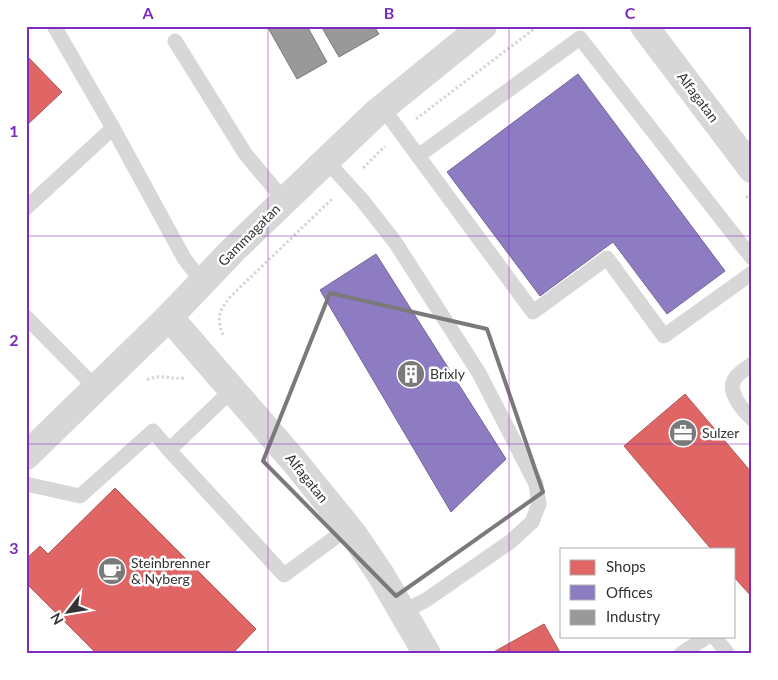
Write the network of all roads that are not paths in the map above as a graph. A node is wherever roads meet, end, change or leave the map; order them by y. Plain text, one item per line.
1 (54, 26) edge
2 (483, 26) edge
3 (644, 26) edge
4 (175, 41) dead end
5 (382, 107) junction
6 (113, 128) junction
7 (418, 156) junction
8 (326, 160) junction
9 (752, 169) edge
10 (284, 200) junction
11 (26, 208) edge
12 (752, 258) edge
13 (752, 273) edge
14 (202, 282) junction
15 (26, 317) edge
16 (169, 317) junction
17 (752, 364) edge
18 (96, 388) junction
19 (232, 390) junction
20 (752, 419) edge
21 (169, 450) junction
22 (26, 456) edge
23 (26, 484) edge
24 (348, 528) junction
25 (403, 612) junction
26 (705, 638) edge
27 (716, 638) edge
28 (427, 654) edge
29 (681, 654) edge
30 (728, 654) edge

1 - 6 lane
2 - 5 street, Gammagatan
3 - 9 street, Alfagatan
4 - 10 lane
5 - 7 lane
5 - 8 street, Gammagatan
6 - 11 lane
6 - 14 lane
7 - 12 lane
7 - 13 lane
8 - 10 street, Gammagatan
8 - 25 lane
10 - 14 street, Gammagatan
14 - 16 street, Gammagatan
15 - 18 lane
16 - 18 street, Gammagatan
16 - 19 street, Alfagatan
17 - 20 lane
18 - 22 street, Gammagatan
19 - 21 lane
19 - 24 street, Alfagatan
21 - 23 lane
21 - 24 lane
24 - 25 street, Alfagatan
25 - 28 street, Alfagatan
26 - 29 lane
27 - 30 lane

